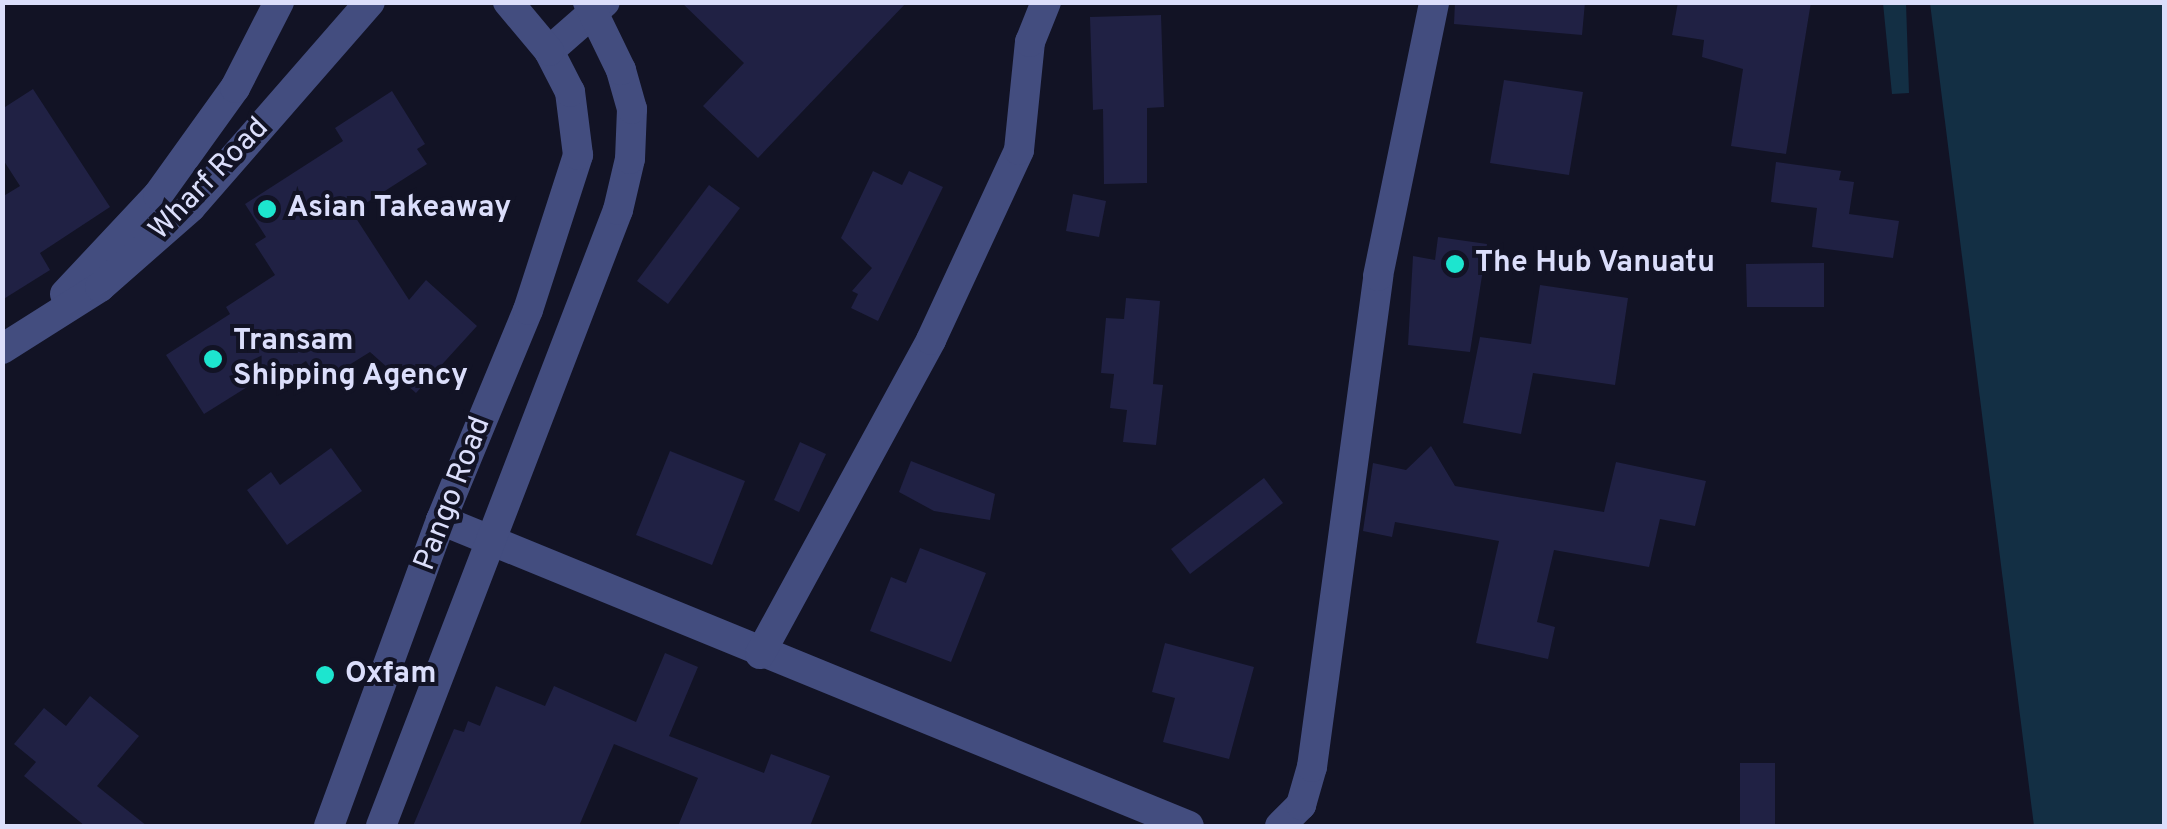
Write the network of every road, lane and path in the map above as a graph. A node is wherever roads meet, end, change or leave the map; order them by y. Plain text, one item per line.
1 (279, 2) edge
2 (370, 2) edge
3 (508, 2) edge
4 (1046, 2) edge
5 (1434, 2) edge
6 (596, 5) edge
7 (549, 51) junction
8 (16, 341) edge
9 (441, 520) junction
10 (486, 541) junction
11 (760, 654) junction
12 (328, 826) edge
13 (381, 826) edge
14 (1189, 826) edge
15 (1280, 826) edge

1 - 8 street, Wharf Road
2 - 8 street, Wharf Road
3 - 7 street, Pango Road
4 - 11 street
5 - 15 street
6 - 7 street
6 - 10 street, Pango Road
7 - 9 street, Pango Road
9 - 10 street
9 - 12 street, Pango Road
10 - 11 street
10 - 13 street, Pango Road
11 - 14 street

